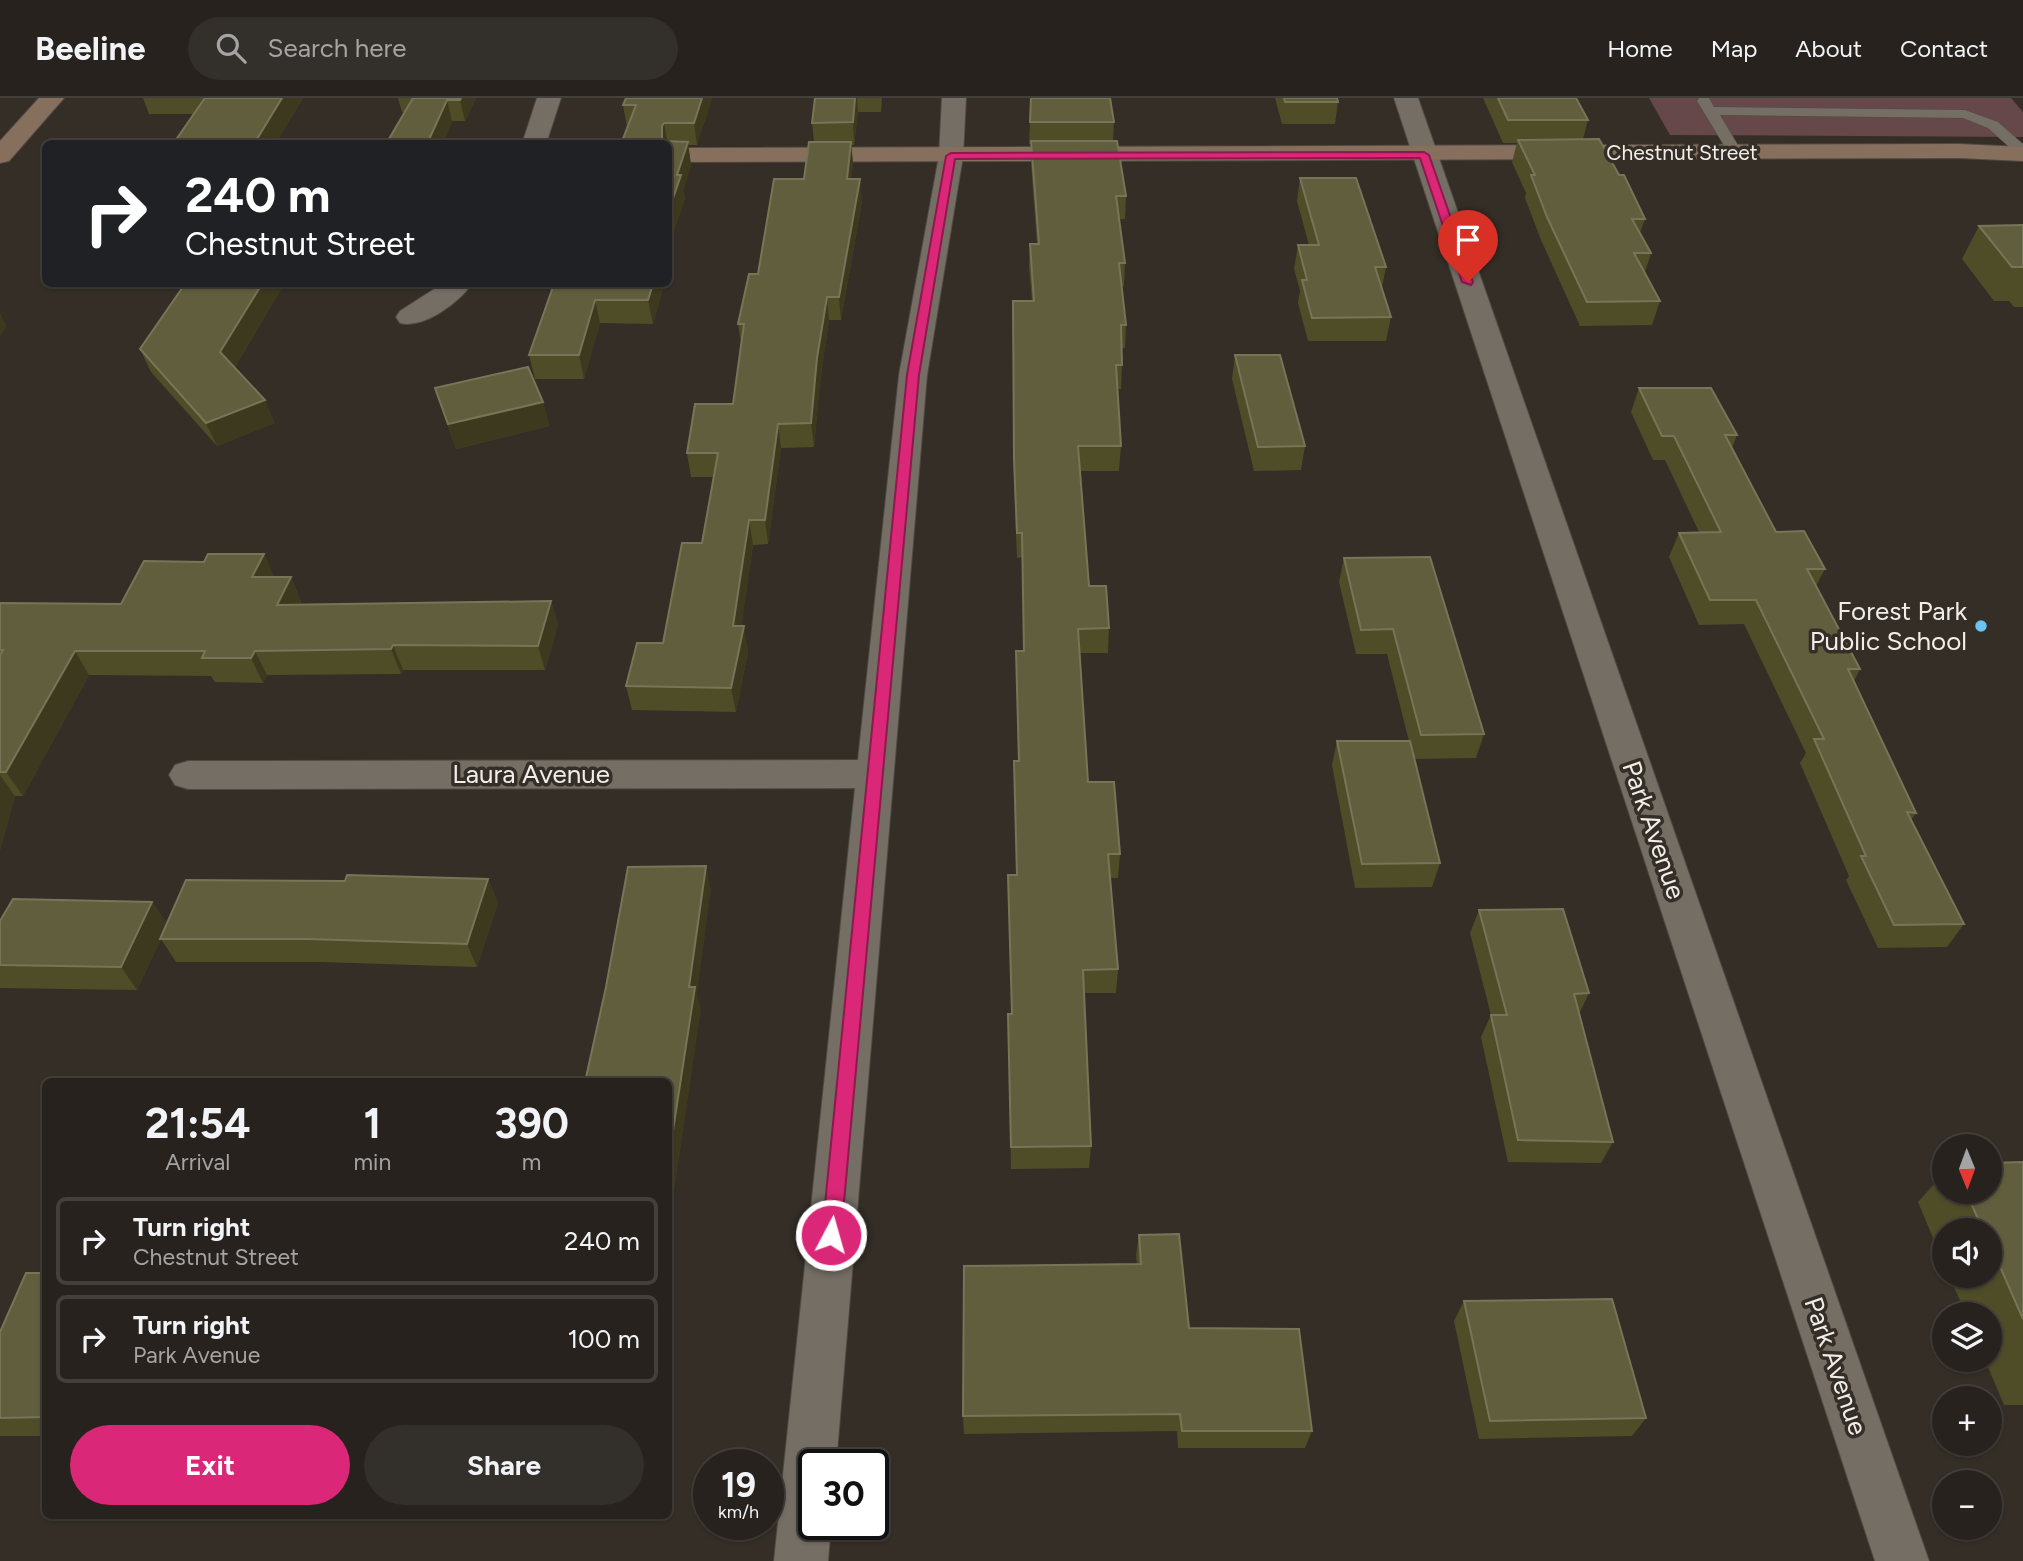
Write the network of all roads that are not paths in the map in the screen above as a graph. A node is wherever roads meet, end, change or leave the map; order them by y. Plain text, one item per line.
1 (52, 98) edge
2 (549, 98) edge
3 (954, 98) edge
4 (1406, 98) edge
5 (1706, 104) edge
6 (535, 140) edge
7 (42, 146) edge
8 (3, 149) edge
9 (1735, 152) junction
10 (2023, 153) edge
11 (672, 155) edge
12 (1424, 155) junction
13 (951, 156) junction
14 (454, 287) edge
15 (410, 317) dead end
16 (875, 774) junction
17 (188, 775) dead end
18 (800, 1561) edge
19 (1902, 1561) edge

1 - 8 street
2 - 6 street
3 - 13 street
4 - 12 street, Park Avenue
5 - 9 lane
5 - 10 lane
7 - 8 street
9 - 10 street, Chestnut Street
9 - 12 street, Chestnut Street
11 - 13 street, Chestnut Street
12 - 13 street, Chestnut Street
12 - 19 street, Park Avenue
13 - 16 street
14 - 15 street
16 - 17 street, Laura Avenue
16 - 18 street

